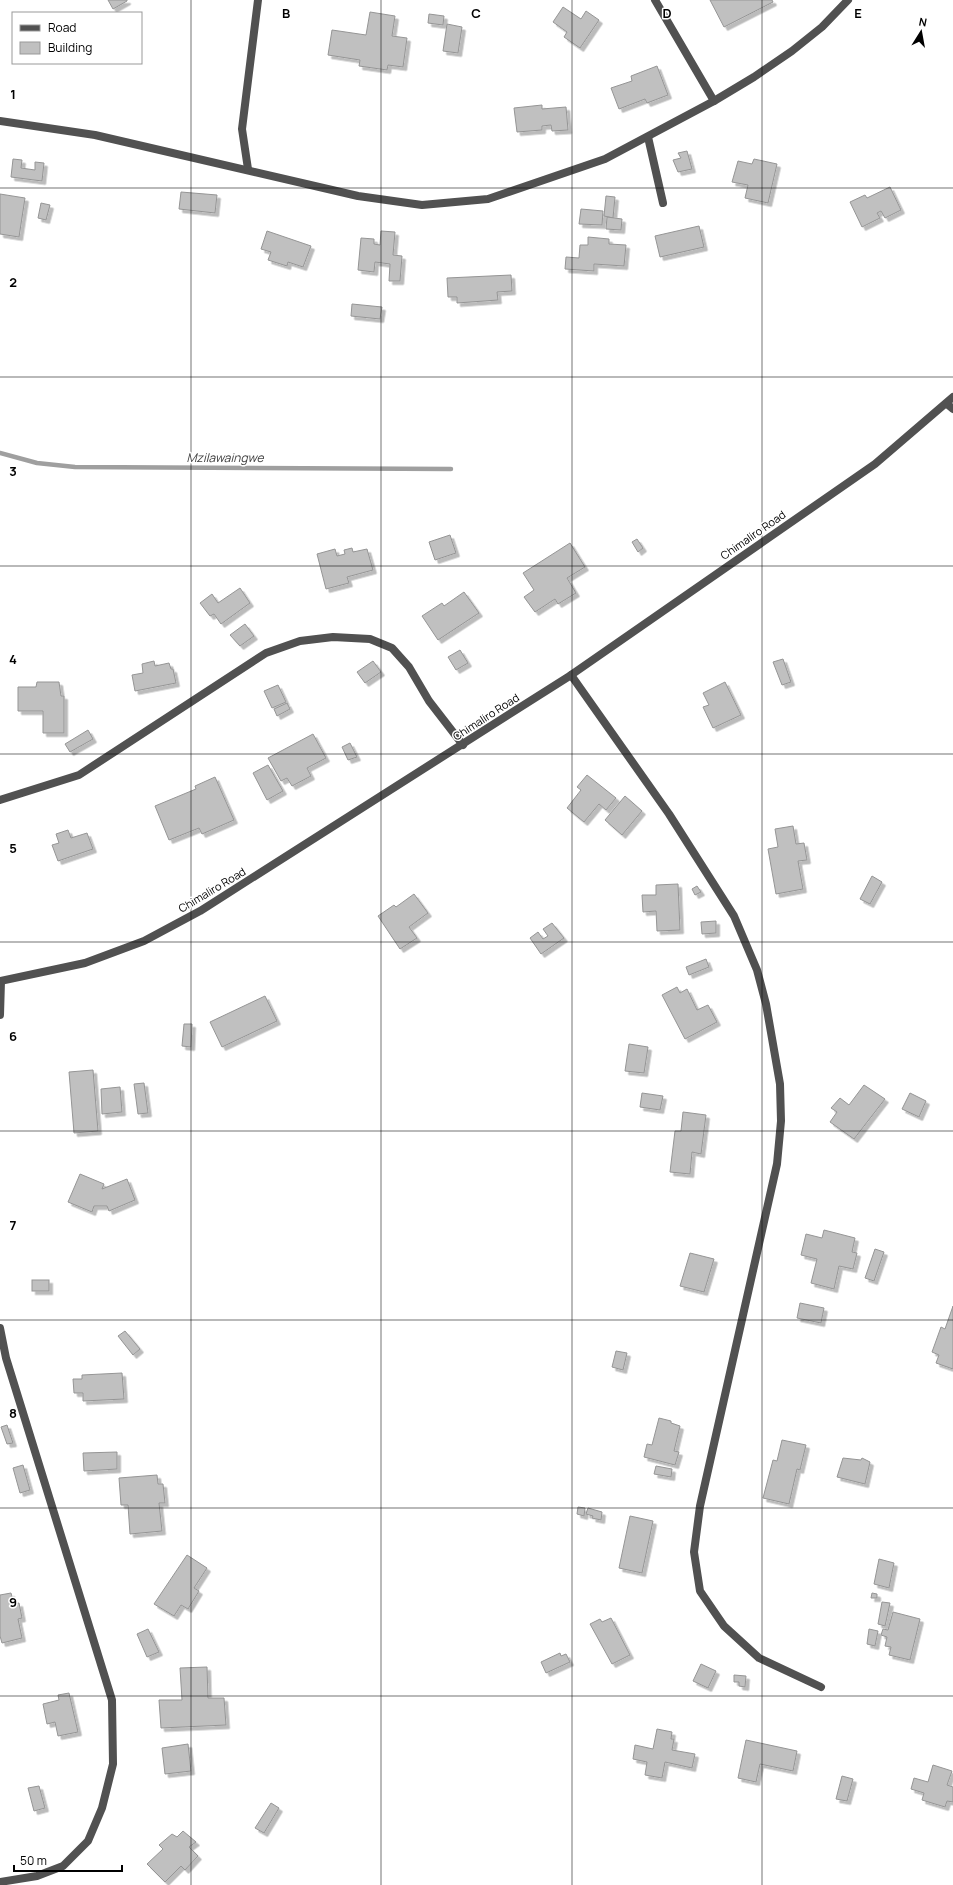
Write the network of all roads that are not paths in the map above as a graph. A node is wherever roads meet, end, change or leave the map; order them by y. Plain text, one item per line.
1 (258, 0) edge
2 (655, 0) edge
3 (848, 0) edge
4 (714, 101) junction
5 (0, 121) edge
6 (648, 137) junction
7 (248, 169) junction
8 (663, 203) dead end
9 (953, 397) edge
10 (950, 407) edge
11 (571, 675) junction
12 (463, 745) junction
13 (0, 800) edge
14 (0, 981) edge
15 (0, 1015) edge
16 (0, 1328) edge
17 (821, 1687) dead end
18 (0, 1882) edge

1 - 7 street
2 - 4 street
3 - 4 street
4 - 6 street
5 - 7 street
6 - 7 street
6 - 8 street
9 - 10 street, Chimaliro Road
10 - 11 street, Chimaliro Road
11 - 12 street, Chimaliro Road
11 - 17 street
12 - 13 street
12 - 14 street, Chimaliro Road
14 - 15 street
16 - 18 street

